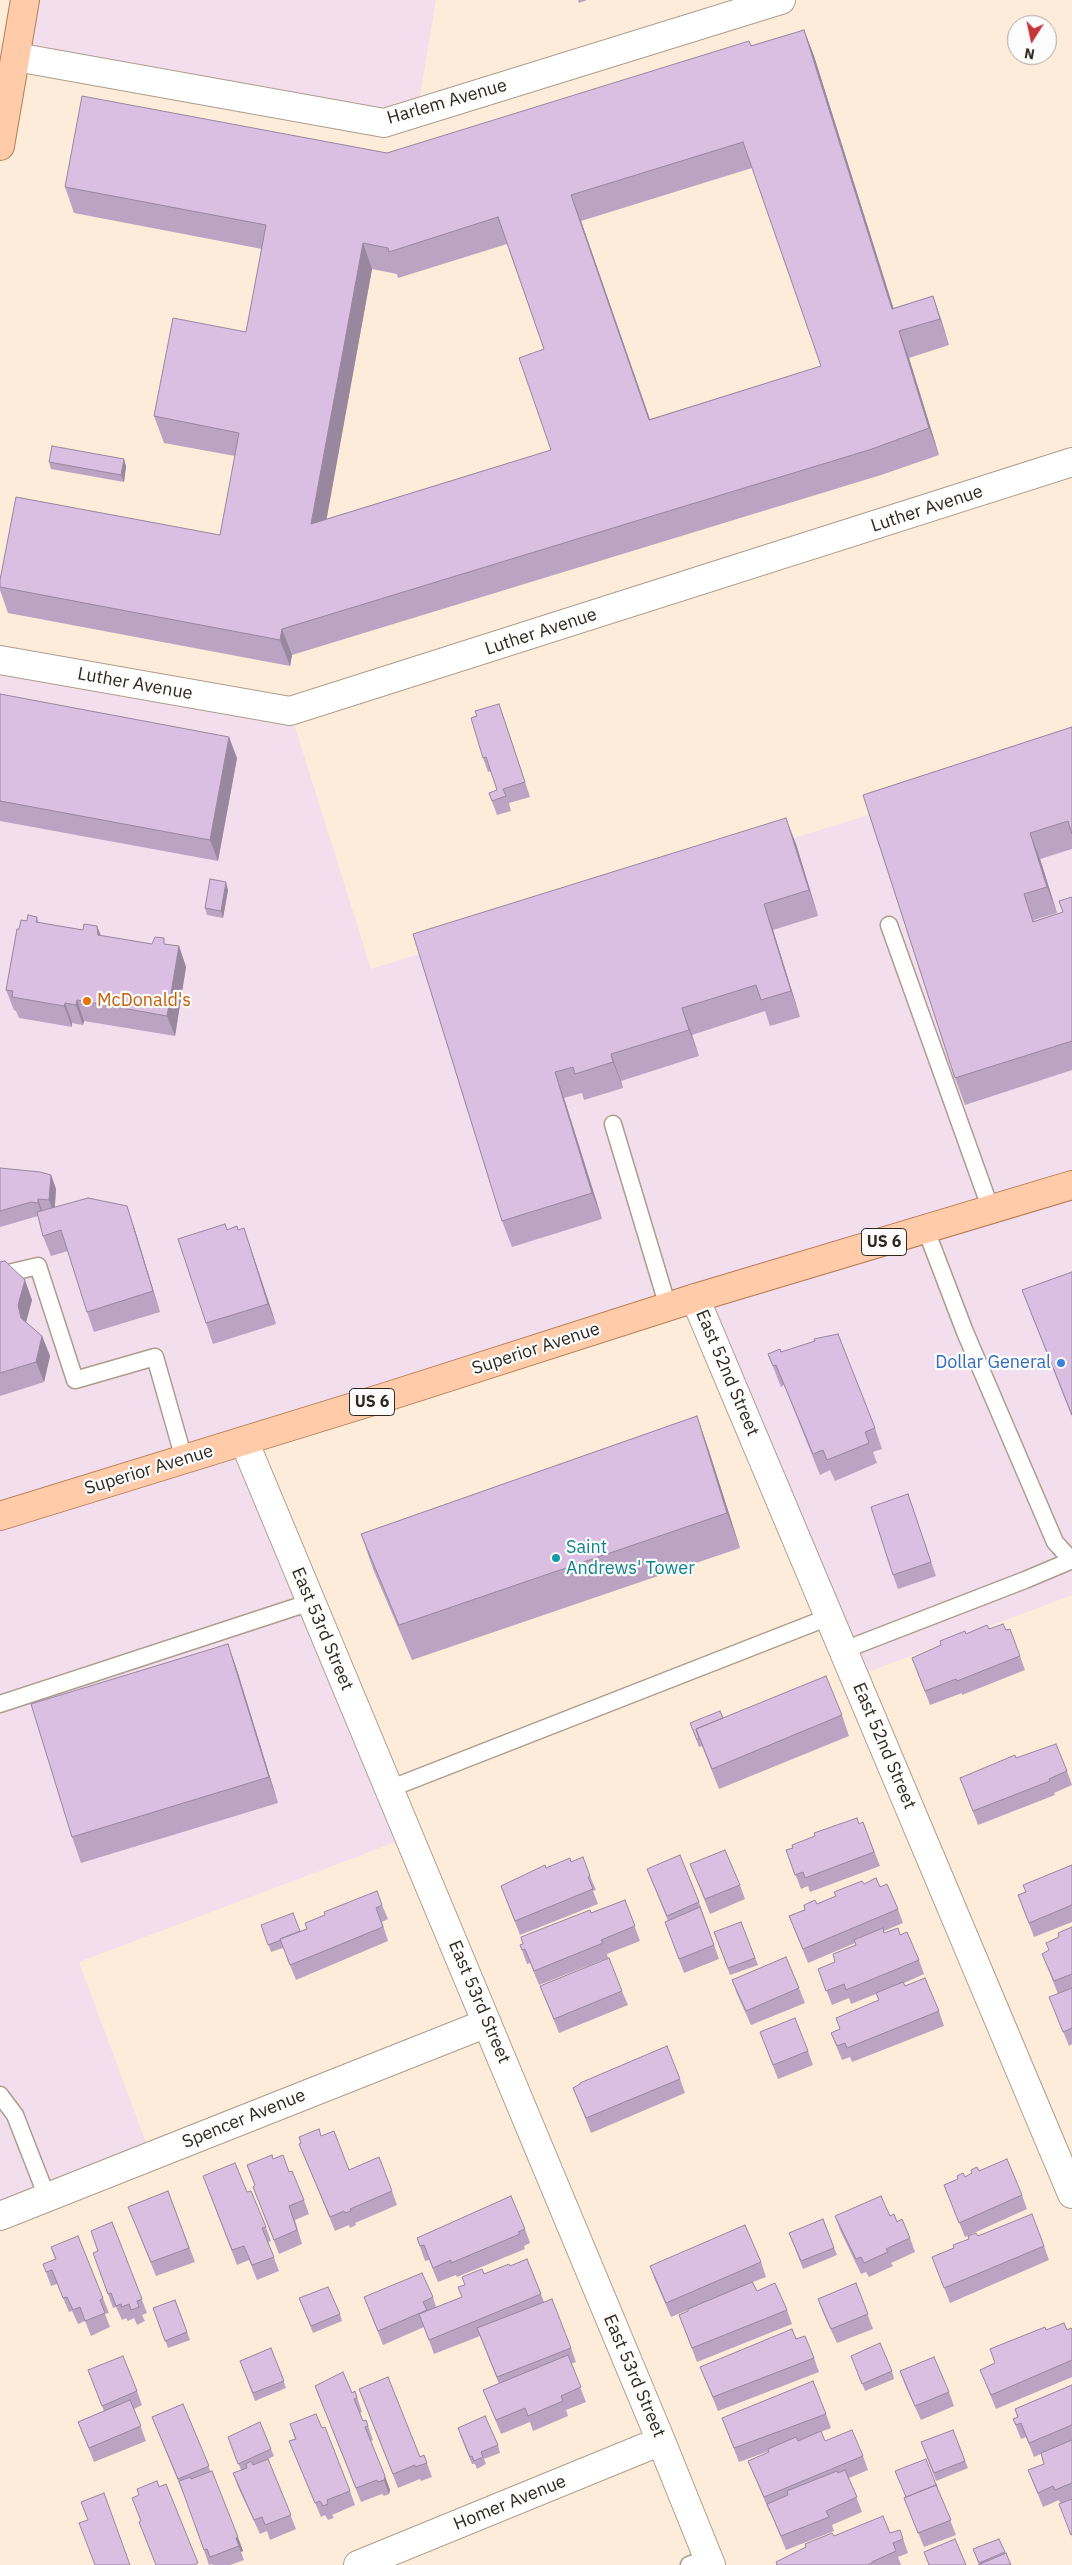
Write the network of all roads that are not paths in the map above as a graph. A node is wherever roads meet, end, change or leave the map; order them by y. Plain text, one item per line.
1 (25, 0) edge
2 (781, 0) edge
3 (16, 58) junction
4 (0, 146) edge
5 (1072, 462) edge
6 (0, 660) edge
7 (889, 925) dead end
8 (613, 1124) dead end
9 (1072, 1185) edge
10 (991, 1210) junction
11 (926, 1230) junction
12 (0, 1275) edge
13 (696, 1298) junction
14 (668, 1307) junction
15 (244, 1441) junction
16 (184, 1459) junction
17 (0, 1516) edge
18 (1071, 1561) edge
19 (311, 1602) junction
20 (829, 1617) junction
21 (844, 1650) junction
22 (0, 1704) edge
23 (389, 1788) junction
24 (487, 2023) junction
25 (0, 2095) edge
26 (1072, 2194) edge
27 (47, 2197) junction
28 (0, 2216) edge
29 (662, 2441) junction
30 (702, 2562) edge
31 (358, 2565) edge

1 - 3 main road
2 - 3 street, Harlem Avenue
3 - 4 main road
5 - 6 street, Luther Avenue
7 - 10 lane
8 - 14 lane
9 - 10 main road, Superior Avenue / US 6
10 - 11 main road, Superior Avenue / US 6
11 - 13 main road, Superior Avenue / US 6
11 - 18 lane
12 - 16 lane
13 - 14 main road, Superior Avenue / US 6
13 - 20 street, East 52nd Street
14 - 15 main road, Superior Avenue / US 6
15 - 16 main road, Superior Avenue / US 6
15 - 19 street, East 53rd Street
16 - 17 main road, Superior Avenue / US 6
18 - 21 lane
19 - 22 lane
19 - 23 street, East 53rd Street
20 - 21 street, East 52nd Street
20 - 23 lane
21 - 26 street, East 52nd Street
23 - 24 street, East 53rd Street
24 - 27 street, Spencer Avenue
24 - 29 street, East 53rd Street
25 - 27 lane
27 - 28 street, Spencer Avenue
29 - 30 street, East 53rd Street
29 - 31 street, Homer Avenue

